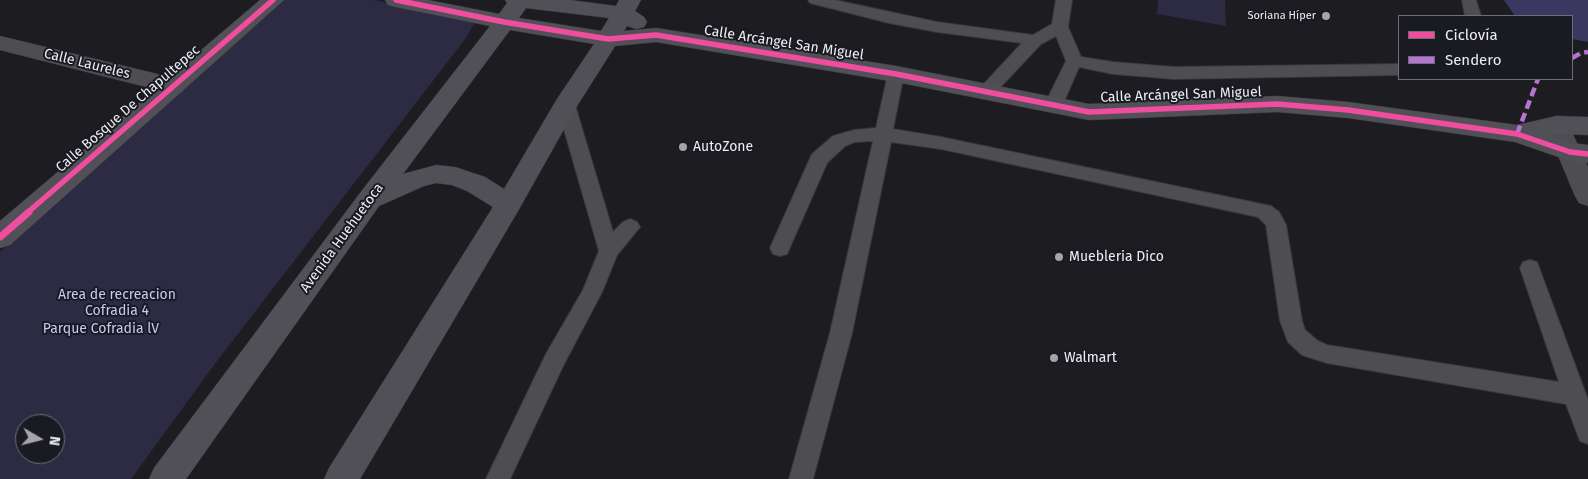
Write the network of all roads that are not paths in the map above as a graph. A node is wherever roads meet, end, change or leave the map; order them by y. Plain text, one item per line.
1 (273, 0) edge
2 (396, 0) edge
3 (816, 0) edge
4 (1064, 0) edge
5 (515, 6) edge
6 (626, 7) edge
7 (1060, 27) junction
8 (656, 36) junction
9 (608, 39) junction
10 (1035, 40) junction
11 (0, 43) edge
12 (1074, 60) junction
13 (1398, 70) edge
14 (896, 74) junction
15 (174, 86) junction
16 (987, 91) junction
17 (566, 106) junction
18 (1053, 106) junction
19 (1557, 124) junction
20 (1588, 126) edge
21 (882, 134) junction
22 (1517, 134) junction
23 (1579, 153) edge
24 (1588, 196) edge
25 (369, 200) junction
26 (509, 204) junction
27 (630, 227) dead end
28 (3, 232) edge
29 (780, 248) dead end
30 (609, 251) junction
31 (1530, 268) dead end
32 (1575, 395) junction
33 (1588, 433) edge
34 (166, 479) edge
35 (341, 479) edge
36 (498, 479) edge
37 (801, 479) edge

1 - 15 street, Calle Bosque De Chapultepec
2 - 5 street
3 - 10 lane
4 - 7 lane
5 - 6 street
5 - 9 street
5 - 25 street, Avenida Huehuetoca
6 - 8 street
6 - 9 street
7 - 10 lane
7 - 12 lane
8 - 9 street
8 - 14 street, Calle Arcángel San Miguel
9 - 17 street
10 - 16 lane
11 - 15 street, Calle Laureles
12 - 13 lane
12 - 18 lane
14 - 16 street, Calle Arcángel San Miguel
14 - 21 lane
15 - 28 street, Calle Bosque De Chapultepec
16 - 18 street, Calle Arcángel San Miguel
17 - 26 street
17 - 30 lane
18 - 22 street, Calle Arcángel San Miguel
19 - 20 street, Calle Arcángel San Miguel
19 - 22 street, Calle Arcángel San Miguel
19 - 23 street
21 - 29 lane
21 - 32 lane
21 - 37 lane
22 - 23 street, Calle Arcángel San Miguel
23 - 24 street
25 - 26 street
25 - 34 street, Avenida Huehuetoca
26 - 35 street
27 - 30 lane
30 - 36 lane
31 - 32 lane
32 - 33 lane

